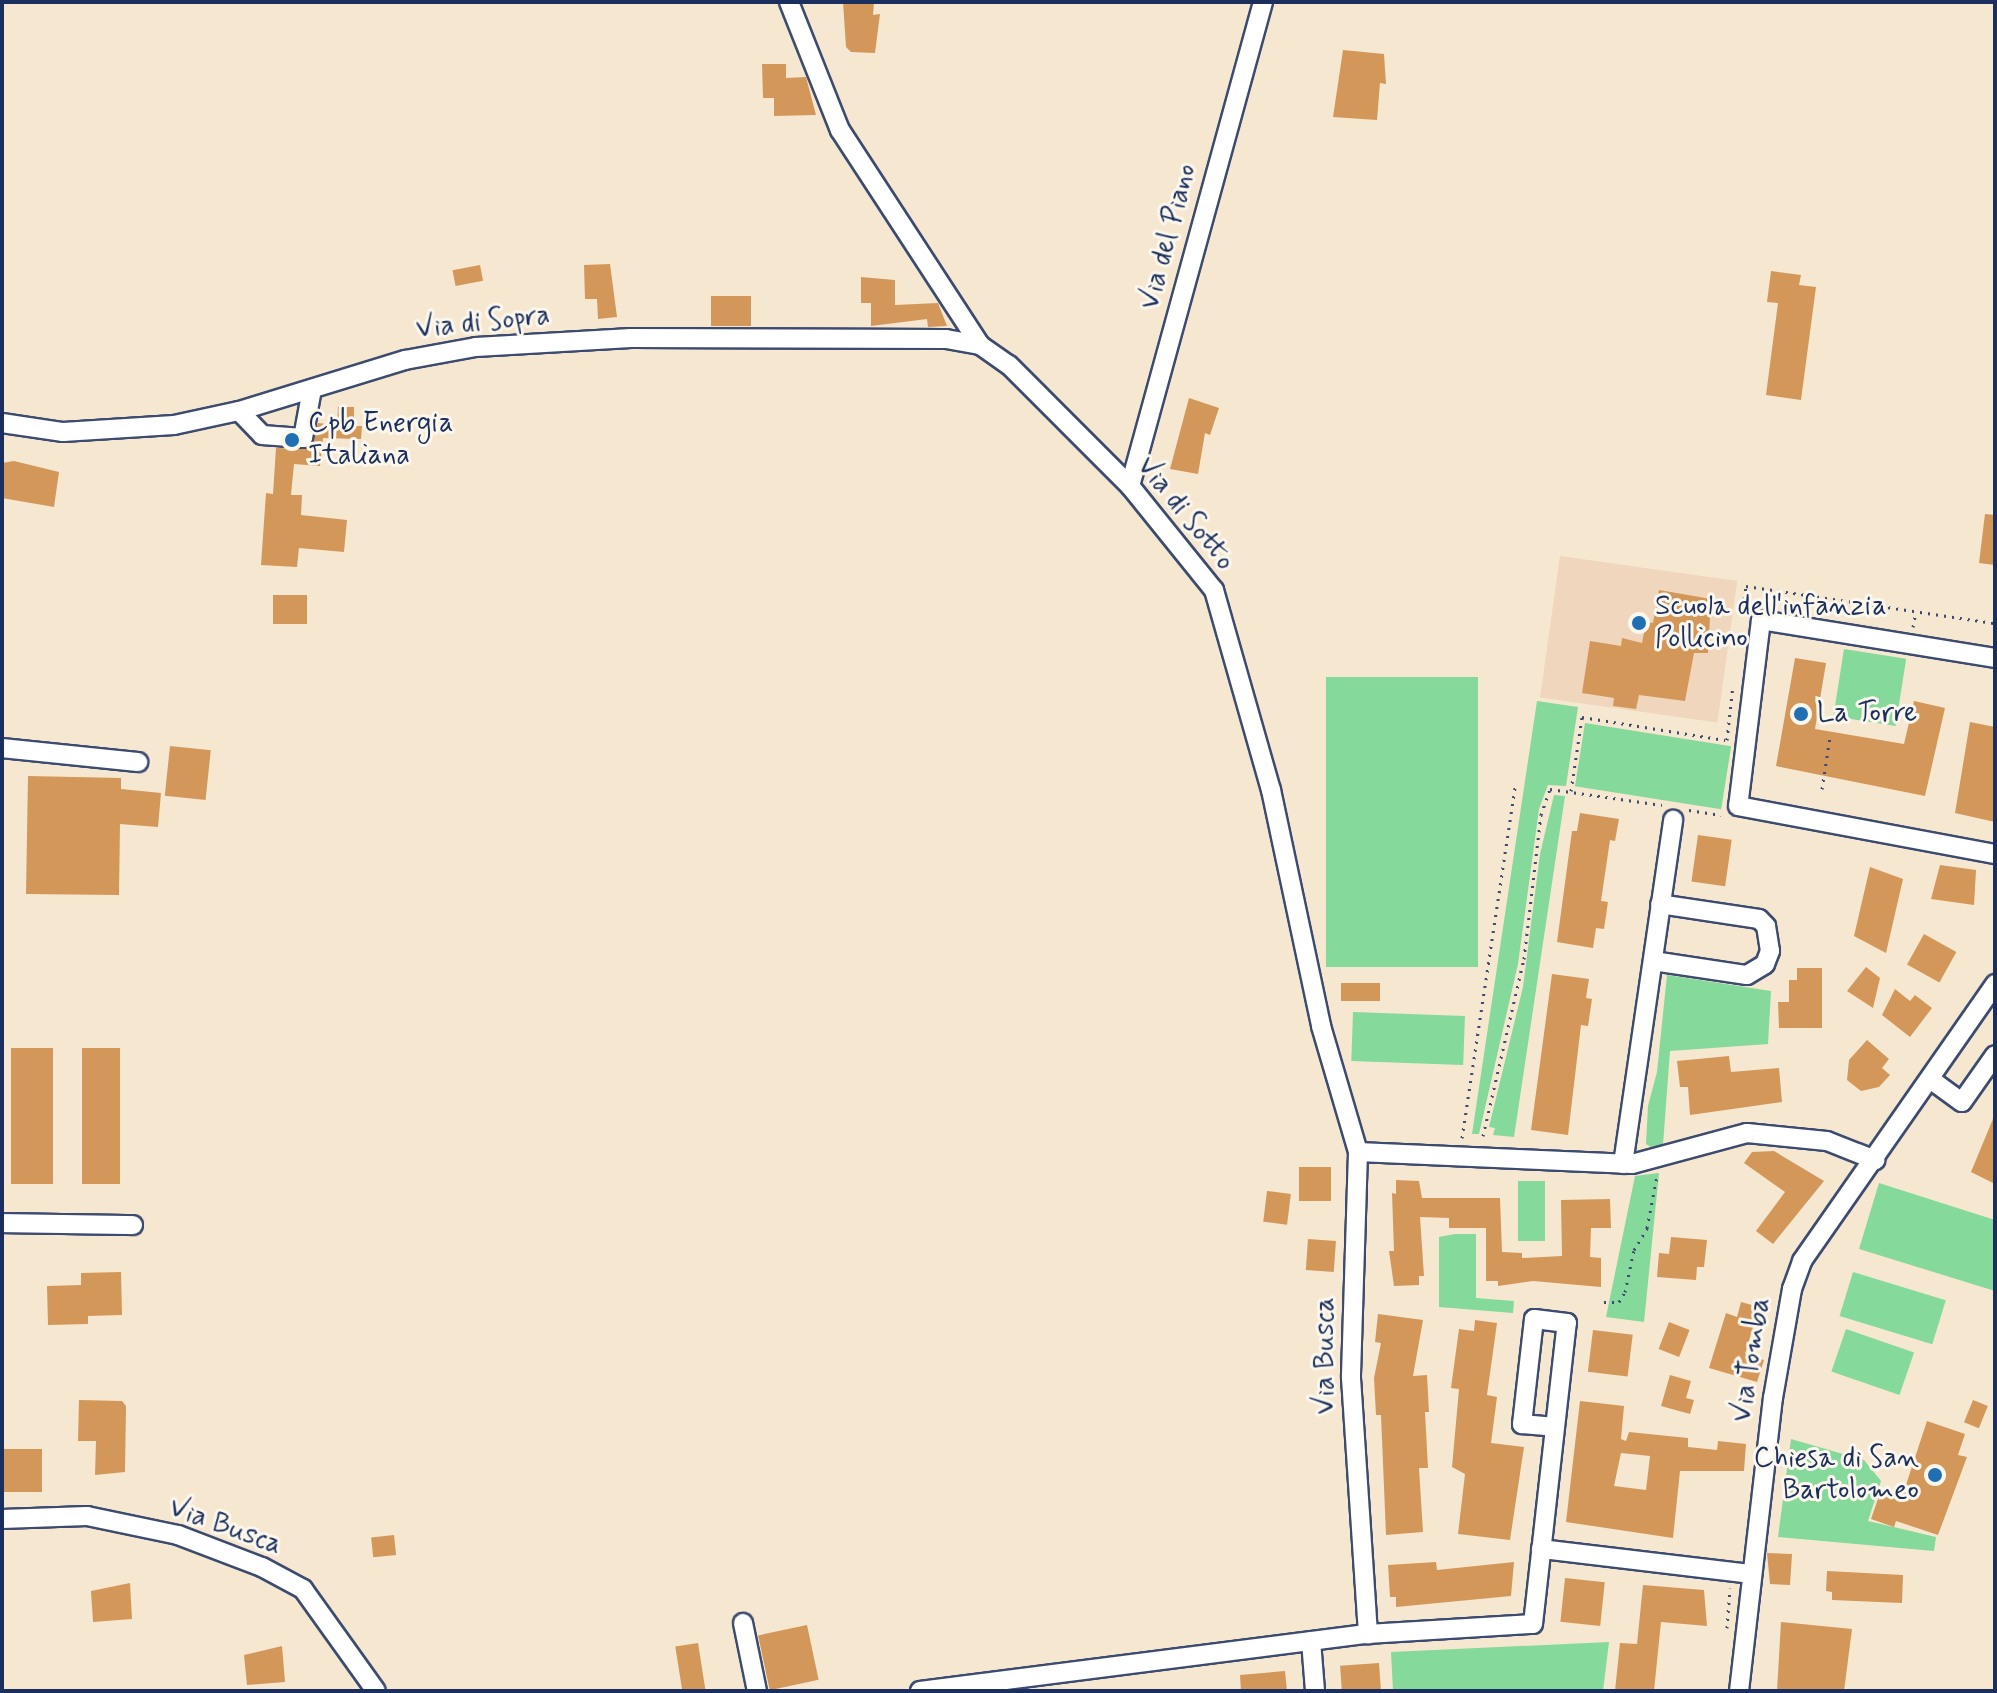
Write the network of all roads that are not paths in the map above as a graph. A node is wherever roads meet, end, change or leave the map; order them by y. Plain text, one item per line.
1 (789, 2) edge
2 (1263, 2) edge
3 (980, 345) junction
4 (312, 389) junction
5 (239, 411) junction
6 (2, 423) edge
7 (1130, 486) junction
8 (1995, 658) edge
9 (2, 748) edge
10 (138, 762) dead end
11 (1673, 820) dead end
12 (1995, 854) edge
13 (1660, 904) junction
14 (1653, 961) junction
15 (1995, 984) edge
16 (1988, 1015) edge
17 (1995, 1055) edge
18 (1930, 1079) junction
19 (1358, 1152) junction
20 (1875, 1160) junction
21 (1623, 1164) junction
22 (2, 1223) edge
23 (133, 1225) dead end
24 (1555, 1427) junction
25 (2, 1519) edge
26 (1541, 1549) junction
27 (1752, 1574) junction
28 (743, 1623) dead end
29 (1368, 1634) junction
30 (1311, 1641) junction
31 (376, 1691) edge
32 (757, 1691) edge
33 (920, 1691) edge
34 (1315, 1691) edge
35 (1739, 1691) edge

1 - 3 street, Via di Sotto
2 - 7 street, Via del Piano
3 - 4 street, Via di Sopra
3 - 7 street, Via di Sotto
4 - 5 street, Via di Sopra
4 - 5 street
5 - 6 street, Via di Sopra
7 - 19 street, Via di Sotto
8 - 12 street
9 - 10 street
11 - 13 street
13 - 14 street
13 - 14 street
14 - 21 street
15 - 16 street, Via Tomba
16 - 18 street, Via Tomba
17 - 18 street
18 - 20 street, Via Tomba
19 - 21 street
19 - 29 street, Via Busca
20 - 21 street
20 - 27 street, Via Tomba
22 - 23 street
24 - 24 street
24 - 26 street
25 - 31 street, Via Busca
26 - 27 street
26 - 29 street
27 - 35 street, Via Tomba
28 - 32 street
29 - 30 street
30 - 33 street
30 - 34 street

